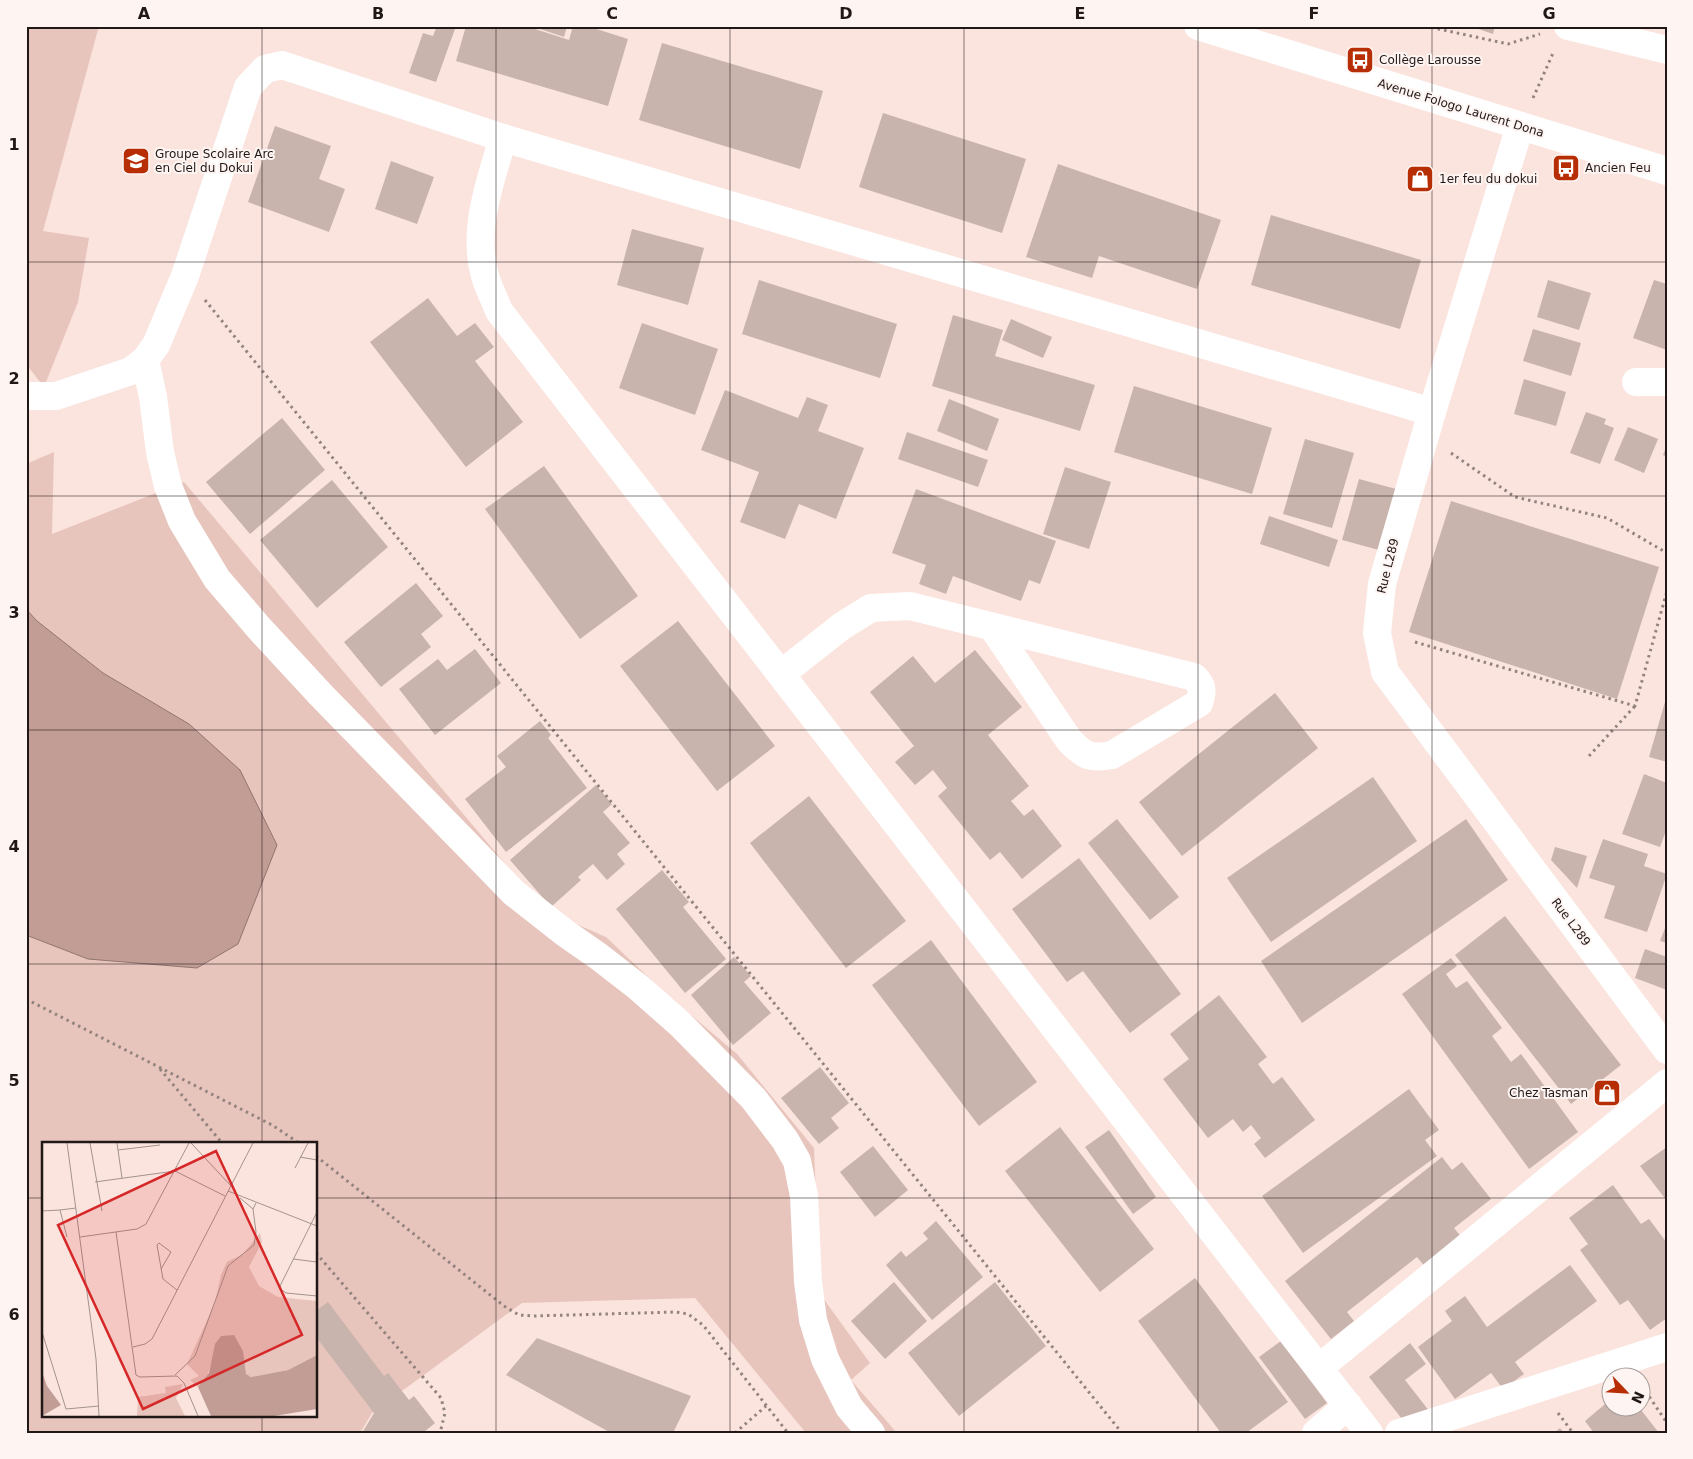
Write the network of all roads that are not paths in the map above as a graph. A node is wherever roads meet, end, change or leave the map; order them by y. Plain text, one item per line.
1 (1198, 26) edge
2 (1557, 34) edge
3 (1667, 50) edge
4 (1520, 126) junction
5 (503, 138) junction
6 (1667, 171) edge
7 (145, 360) junction
8 (1636, 382) dead end
9 (1667, 382) edge
10 (26, 396) edge
11 (1429, 423) junction
12 (993, 628) junction
13 (781, 674) junction
14 (1667, 1050) edge
15 (1667, 1083) edge
16 (1667, 1347) edge
17 (1319, 1368) junction
18 (1348, 1406) junction
19 (871, 1433) edge
20 (1316, 1433) edge
21 (1369, 1433) edge
22 (1399, 1433) edge

1 - 4 street, Avenue Fologo Laurent Dona
2 - 3 street
4 - 6 street, Avenue Fologo Laurent Dona
4 - 11 street, Rue L289
5 - 7 street
5 - 11 street
5 - 13 street
7 - 10 street
7 - 19 street
8 - 9 street
11 - 14 street, Rue L289
12 - 12 street
12 - 13 street
13 - 17 street
15 - 17 street
16 - 22 street
17 - 18 street
18 - 20 street
18 - 21 street

